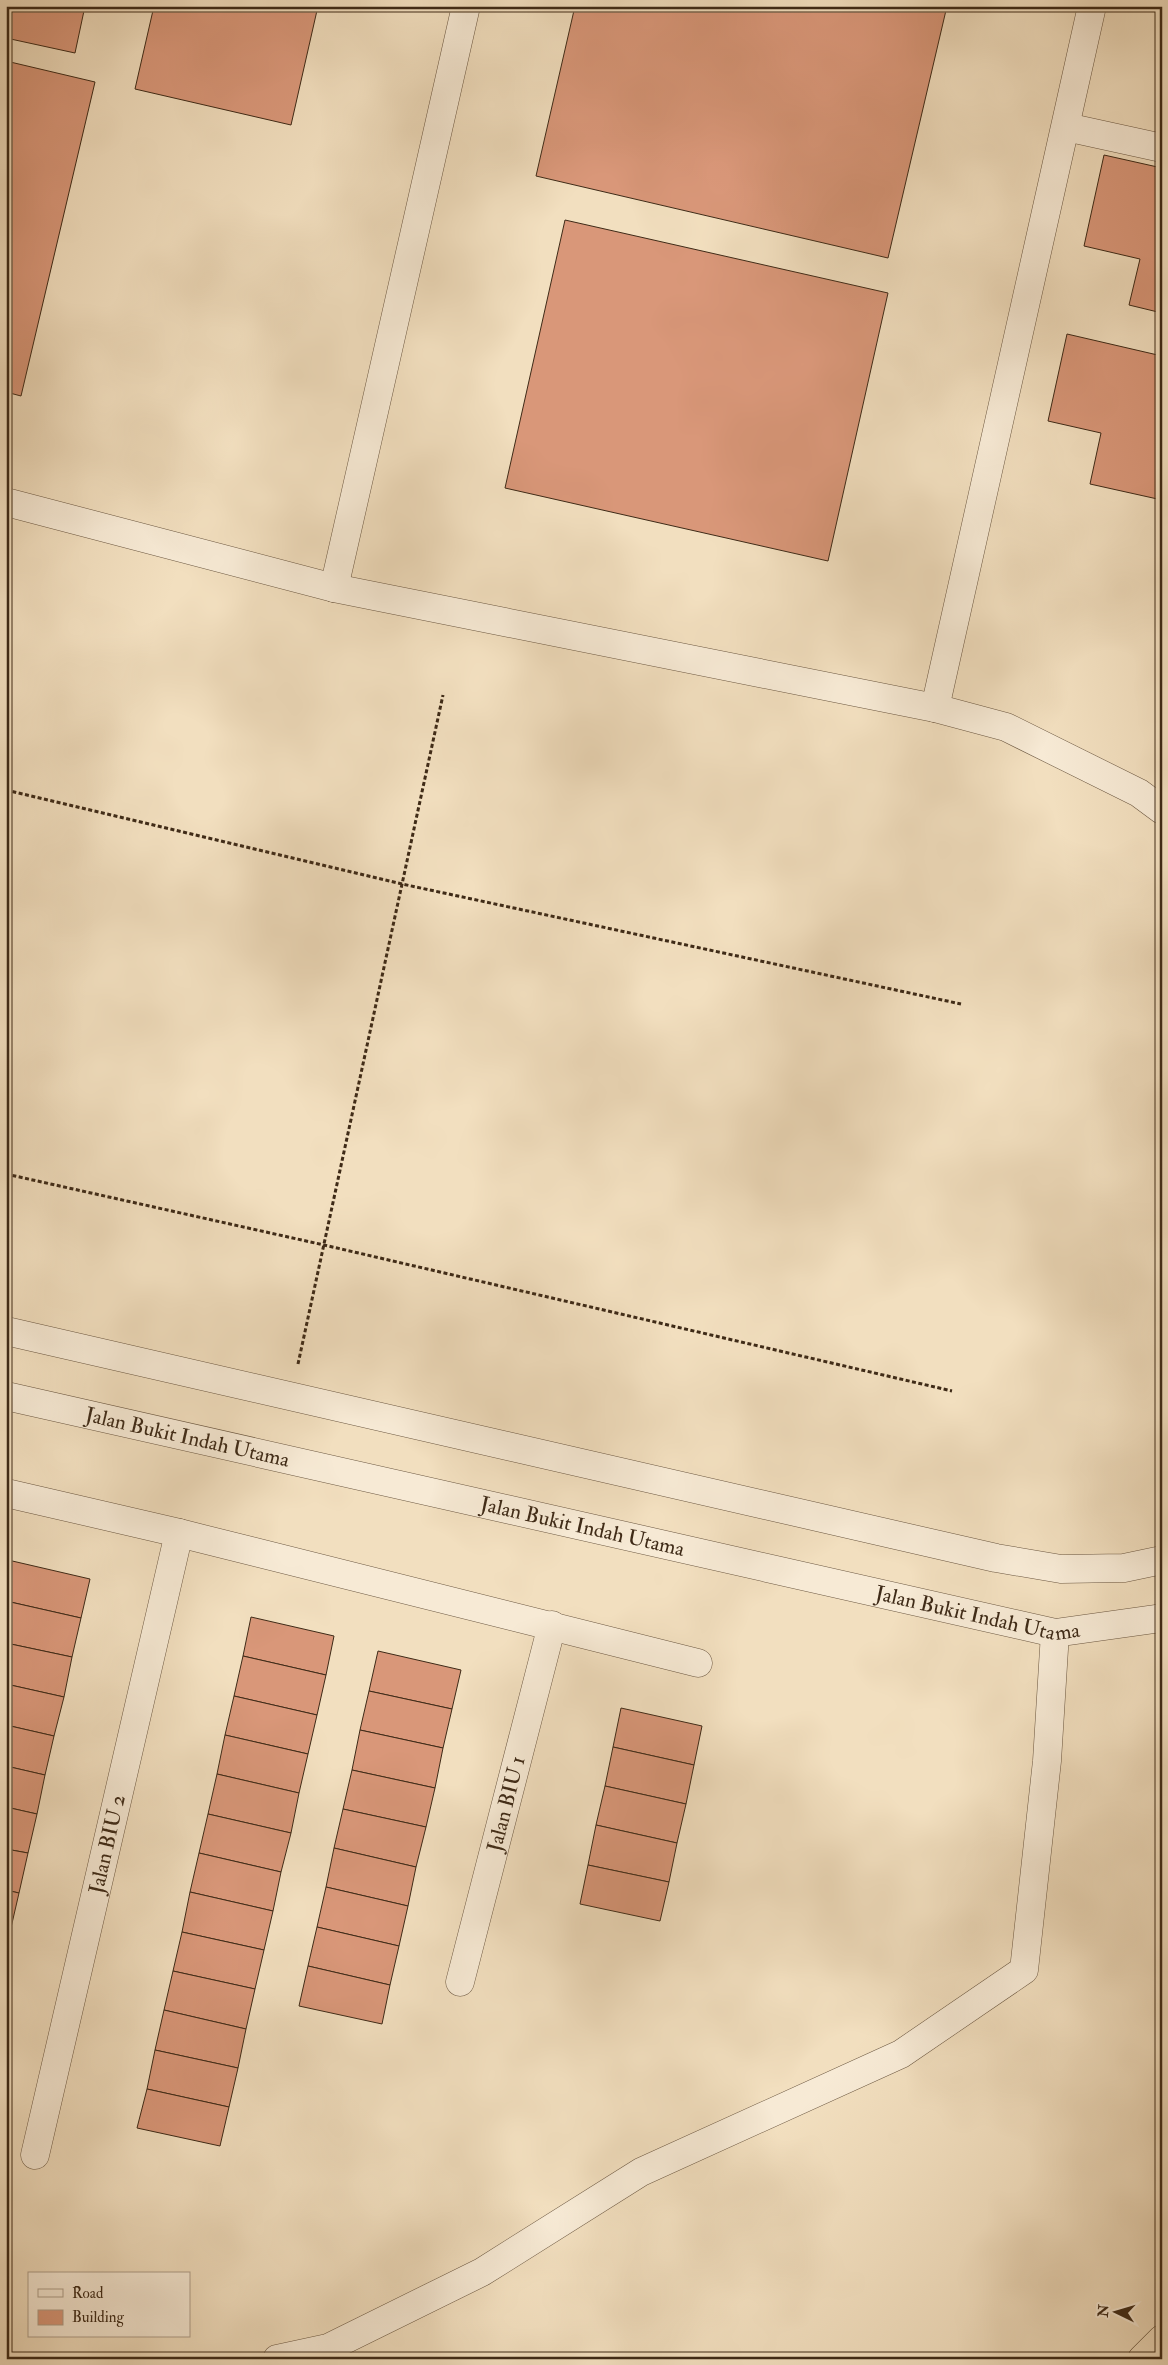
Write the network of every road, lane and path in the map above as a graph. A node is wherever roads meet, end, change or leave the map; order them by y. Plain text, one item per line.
1 (466, 6) edge
2 (1092, 6) edge
3 (1066, 127) junction
4 (1162, 148) edge
5 (6, 502) edge
6 (334, 588) junction
7 (443, 695) dead end
8 (935, 708) junction
9 (6, 790) edge
10 (1162, 810) edge
11 (402, 884) junction
12 (961, 1004) dead end
13 (6, 1174) edge
14 (324, 1245) junction
15 (6, 1332) edge
16 (952, 1390) dead end
17 (6, 1396) edge
18 (290, 1396) junction
19 (6, 1492) edge
20 (179, 1533) junction
21 (1162, 1560) edge
22 (1162, 1618) edge
23 (552, 1625) junction
24 (1055, 1633) junction
25 (698, 1663) dead end
26 (460, 1982) dead end
27 (35, 2155) dead end
28 (1162, 2339) edge
29 (329, 2353) edge
30 (277, 2359) edge
31 (1142, 2359) edge

1 - 6 street
2 - 3 street
3 - 4 street
3 - 8 street
5 - 6 street
6 - 8 street
7 - 11 path
8 - 10 street
9 - 11 path
11 - 12 path
11 - 14 path
13 - 14 path
14 - 16 path
14 - 18 path
15 - 18 street
17 - 24 street, Jalan Bukit Indah Utama
18 - 21 street
19 - 20 street
20 - 23 street
20 - 27 street, Jalan BIU 2
22 - 24 street, Jalan Bukit Indah Utama
23 - 25 street
23 - 26 street, Jalan BIU 1
24 - 29 street
28 - 31 highway
29 - 30 street

